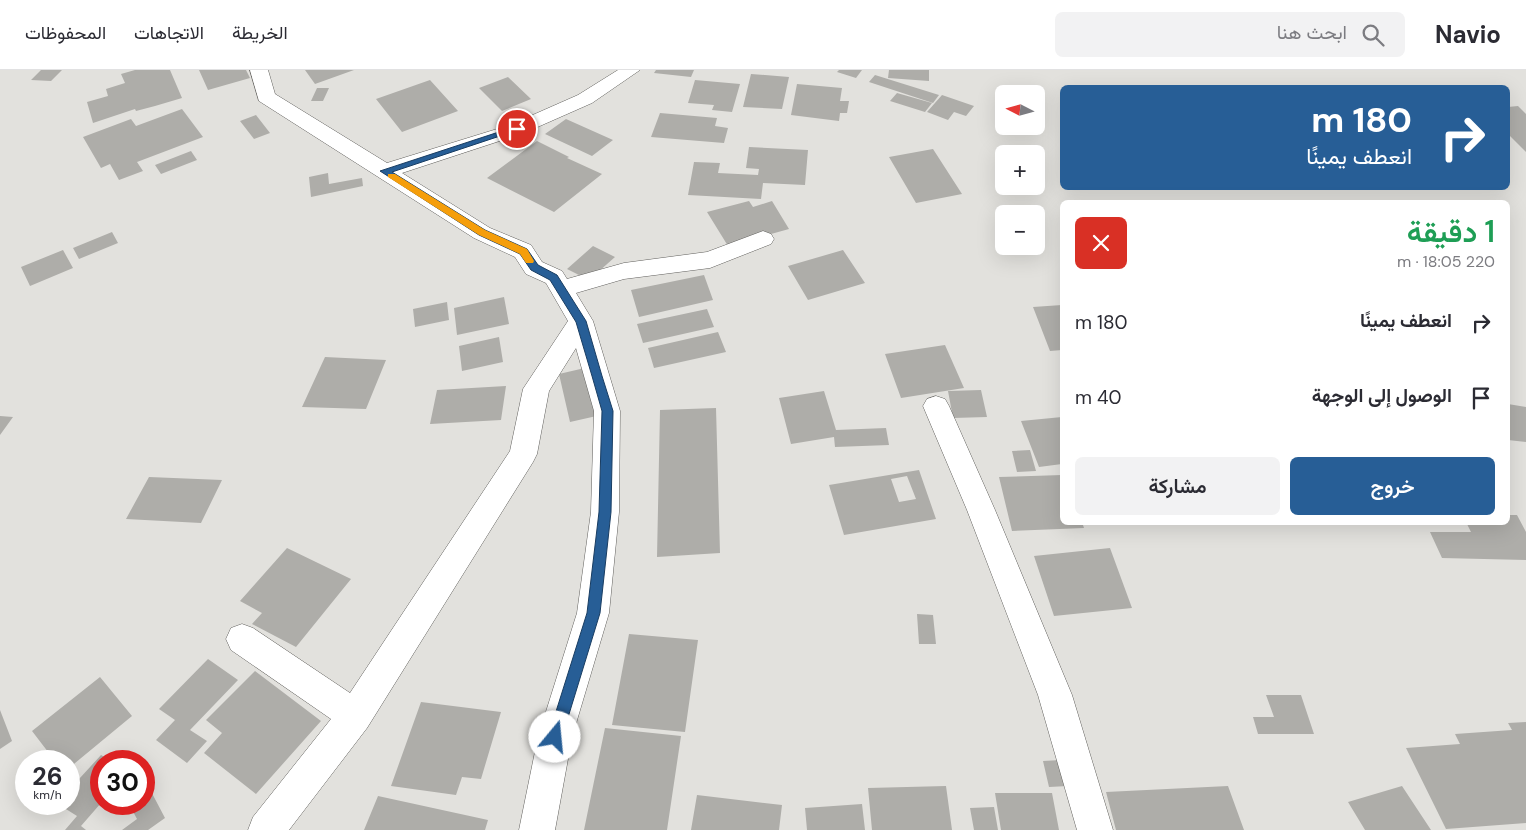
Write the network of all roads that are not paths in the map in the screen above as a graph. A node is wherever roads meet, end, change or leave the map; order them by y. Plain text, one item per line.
1 (259, 70) edge
2 (632, 70) edge
3 (385, 171) junction
4 (763, 239) dead end
5 (561, 290) junction
6 (581, 321) junction
7 (936, 406) dead end
8 (242, 639) dead end
9 (355, 716) junction
10 (266, 830) edge
11 (536, 830) edge
12 (1095, 830) edge

1 - 3 street
2 - 3 street
3 - 5 street
4 - 5 street
5 - 6 street
6 - 9 street
6 - 11 street
7 - 12 street
8 - 9 street
9 - 10 street

